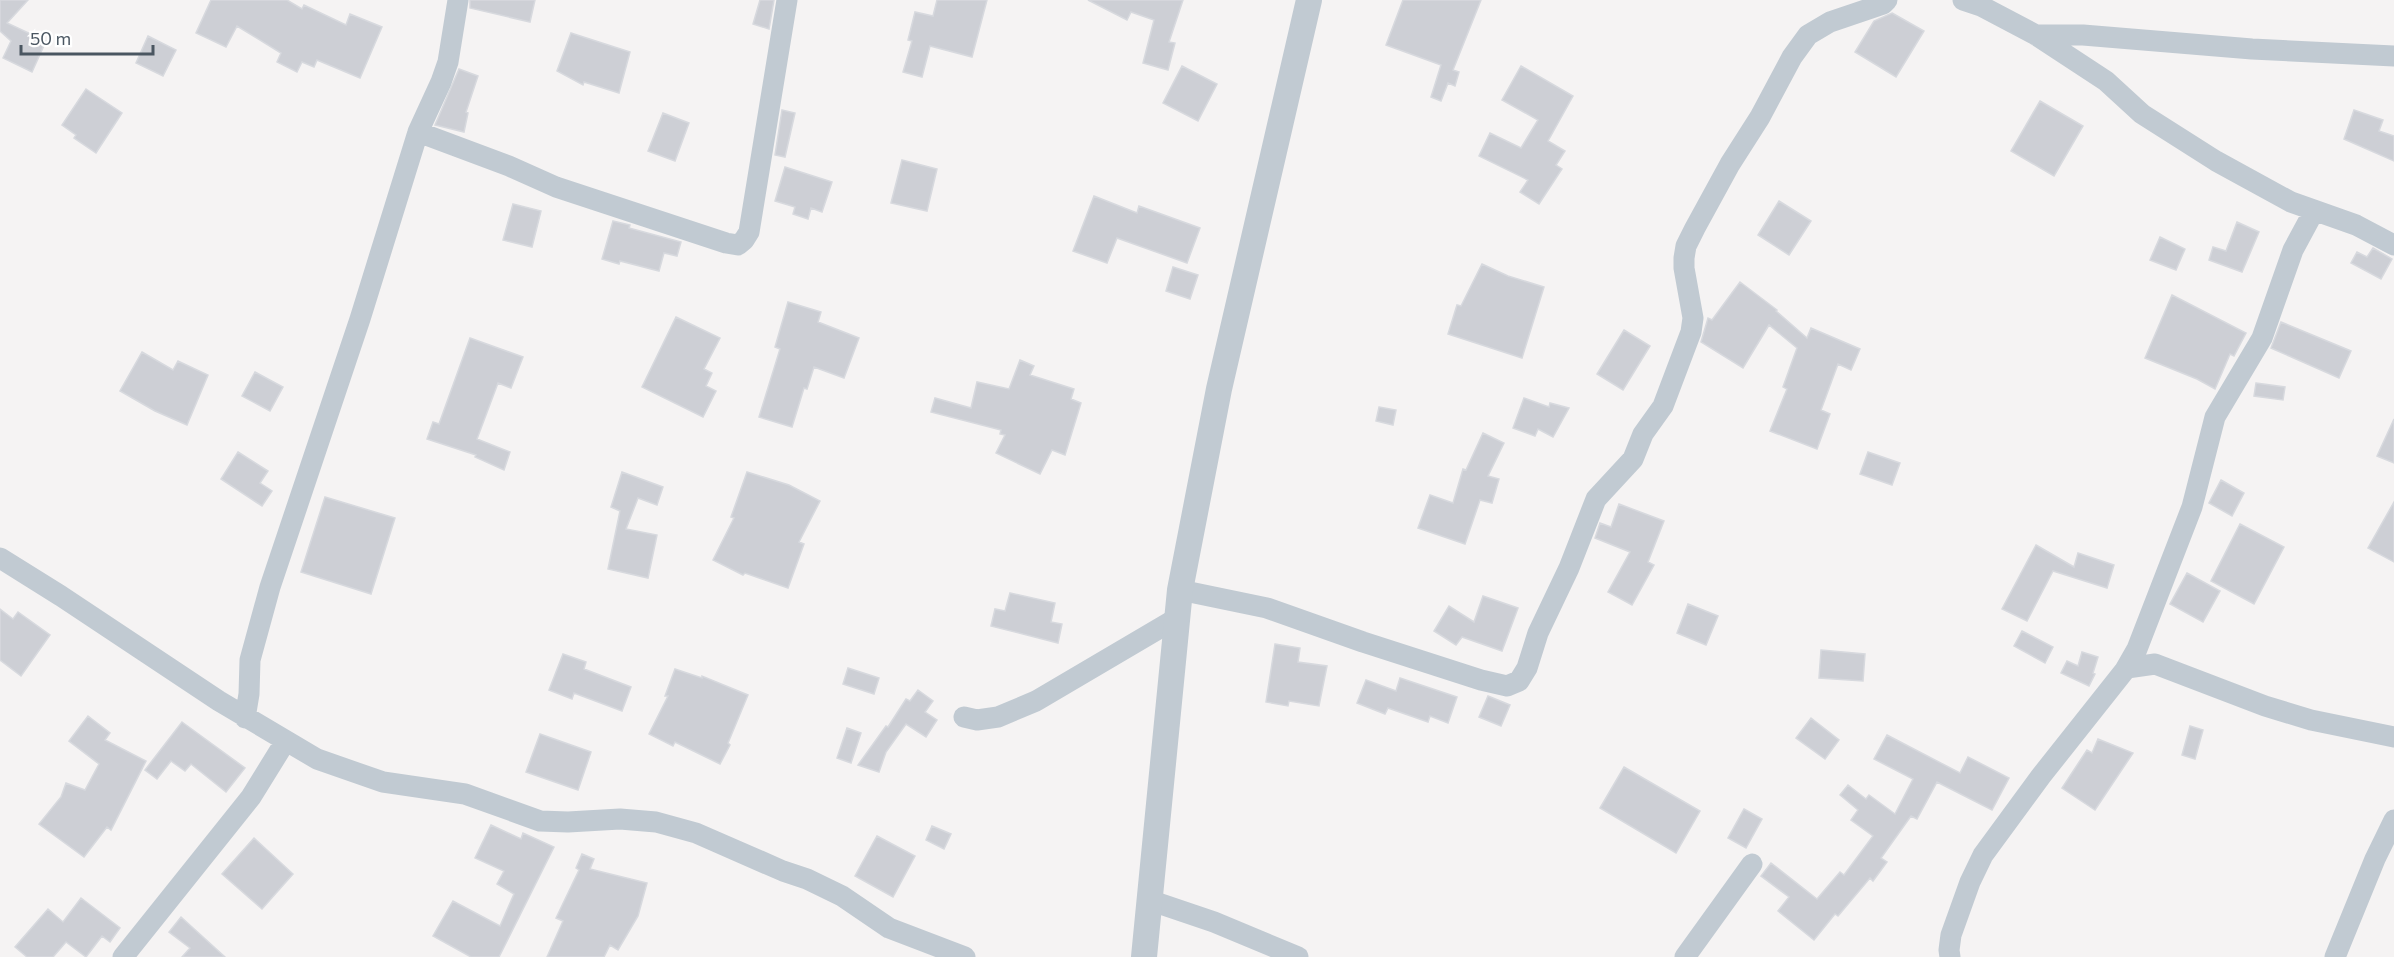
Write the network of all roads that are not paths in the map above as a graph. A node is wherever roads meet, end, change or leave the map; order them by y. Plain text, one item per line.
1 (458, 0) edge
2 (787, 0) edge
3 (1309, 0) edge
4 (1887, 0) edge
5 (1964, 0) edge
6 (2036, 35) junction
7 (2394, 56) edge
8 (418, 132) junction
9 (2314, 212) junction
10 (2394, 245) edge
11 (0, 558) edge
12 (1180, 590) junction
13 (1177, 618) junction
14 (2140, 640) junction
15 (2155, 664) junction
16 (2127, 668) junction
17 (964, 717) dead end
18 (245, 718) junction
19 (2392, 739) edge
20 (285, 742) junction
21 (2394, 820) edge
22 (1752, 864) dead end
23 (1149, 900) junction
24 (123, 957) edge
25 (965, 957) edge
26 (1144, 957) edge
27 (1298, 957) edge
28 (1685, 957) edge
29 (1950, 957) edge
30 (2335, 957) edge

1 - 8 street
2 - 8 street
3 - 12 street
4 - 12 street
5 - 6 street
6 - 7 street
6 - 9 street
8 - 18 street
9 - 10 street
9 - 14 street
11 - 18 street
12 - 13 street
13 - 17 street
13 - 23 street
14 - 15 street
14 - 16 street
15 - 16 street
15 - 19 street
16 - 29 street
18 - 20 street
20 - 24 street
20 - 25 street
21 - 30 street
22 - 28 street
23 - 26 street
23 - 27 street

